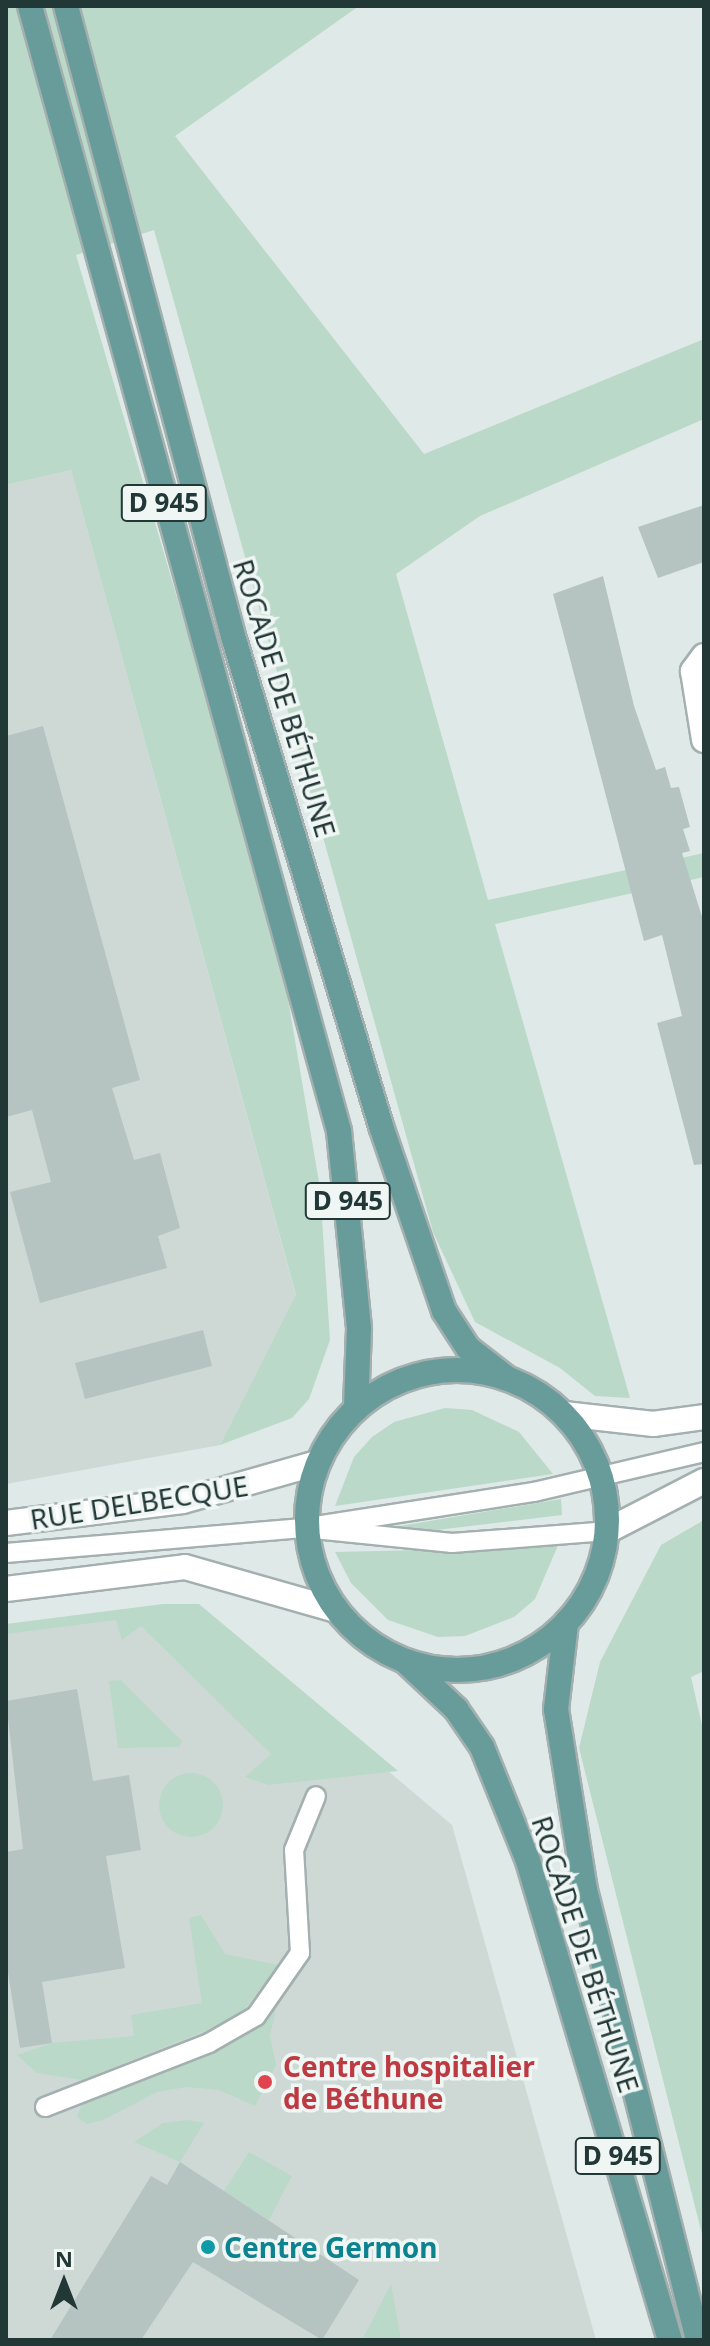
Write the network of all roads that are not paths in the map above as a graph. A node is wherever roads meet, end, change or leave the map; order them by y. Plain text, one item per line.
1 (30, 6) edge
2 (66, 6) edge
3 (704, 656) edge
4 (704, 740) edge
5 (507, 1378) junction
6 (356, 1408) junction
7 (564, 1414) junction
8 (704, 1417) edge
9 (704, 1452) edge
10 (317, 1463) junction
11 (602, 1477) junction
12 (704, 1481) edge
13 (6, 1523) edge
14 (303, 1528) junction
15 (607, 1531) junction
16 (6, 1553) edge
17 (6, 1589) edge
18 (336, 1610) junction
19 (566, 1623) junction
20 (404, 1661) junction
21 (316, 1796) dead end
22 (45, 2107) dead end
23 (670, 2340) edge
24 (698, 2340) edge

1 - 6 main road, D 945
2 - 5 main road, ROCADE DE BÉTHUNE / D 945
3 - 4 street
5 - 6 main road
5 - 7 main road, ROCADE DE BÉTHUNE
6 - 10 main road
7 - 8 street
7 - 11 main road
9 - 11 lane
10 - 13 street, RUE DELBECQUE
10 - 14 main road
11 - 14 lane
11 - 15 main road
12 - 15 street
14 - 15 lane
14 - 16 lane
14 - 18 main road
15 - 19 main road
17 - 18 street
18 - 20 main road
19 - 20 main road
19 - 24 main road, ROCADE DE BÉTHUNE / D 945
20 - 23 main road, ROCADE DE BÉTHUNE / D 945
21 - 22 lane

